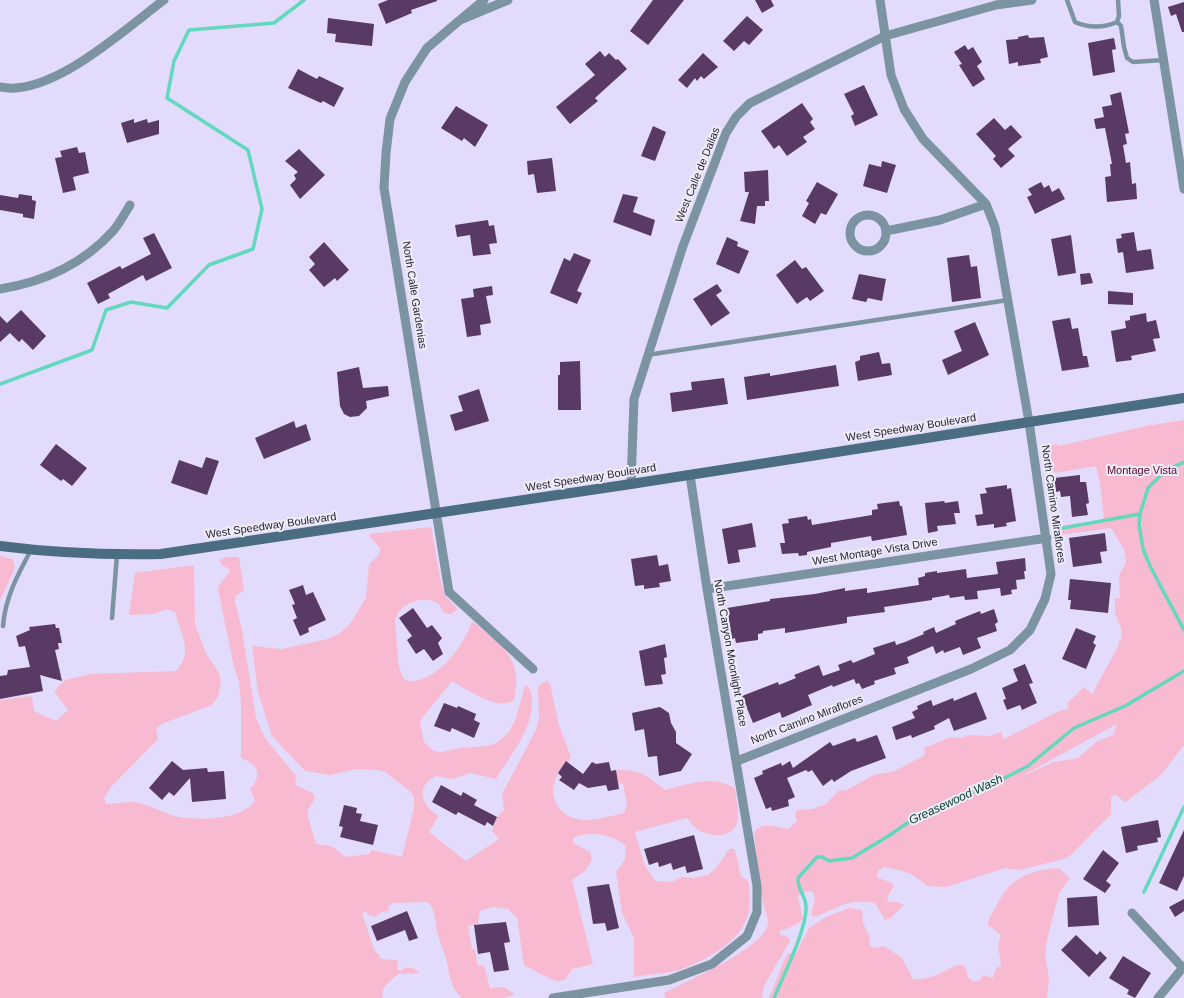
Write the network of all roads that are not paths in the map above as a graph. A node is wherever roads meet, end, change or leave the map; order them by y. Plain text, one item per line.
1 (164, 0) edge
2 (484, 0) edge
3 (508, 0) edge
4 (880, 0) edge
5 (1032, 0) edge
6 (1067, 0) edge
7 (1118, 0) edge
8 (1154, 0) edge
9 (460, 20) junction
10 (1117, 22) junction
11 (885, 36) junction
12 (1164, 60) junction
13 (0, 86) edge
14 (1182, 158) edge
15 (1184, 189) edge
16 (986, 204) junction
17 (130, 205) dead end
18 (886, 231) dead end
19 (0, 289) edge
20 (1008, 300) junction
21 (648, 355) junction
22 (1184, 398) edge
23 (1029, 422) junction
24 (690, 475) junction
25 (631, 484) junction
26 (436, 514) junction
27 (1047, 538) junction
28 (0, 546) edge
29 (31, 550) junction
30 (117, 554) junction
31 (707, 589) junction
32 (112, 618) dead end
33 (3, 626) dead end
34 (533, 669) dead end
35 (737, 760) junction
36 (1132, 913) dead end
37 (1183, 966) edge
38 (553, 998) edge
39 (1158, 998) edge

1 - 13 street
2 - 9 street, North Calle Gardenias
3 - 9 street
4 - 11 street, North Camino Miraflores
5 - 11 street, West Calle de Dalias
6 - 10 lane
7 - 10 lane
8 - 12 street
9 - 26 street, North Calle Gardenias
10 - 12 lane
11 - 16 street, North Camino Miraflores
11 - 21 street, West Calle de Dalias
12 - 14 street
14 - 15 street
16 - 18 street
16 - 20 street, North Camino Miraflores
17 - 19 street
20 - 21 lane
20 - 23 street, North Camino Miraflores
21 - 25 street, West Calle de Dalias
22 - 23 main road, West Speedway Boulevard
23 - 24 main road, West Speedway Boulevard
23 - 27 street, North Camino Miraflores
24 - 25 main road, West Speedway Boulevard
24 - 31 street, North Canyon Moonlight Place
25 - 26 main road, West Speedway Boulevard
26 - 30 main road, West Speedway Boulevard
26 - 34 street, North Calle Gardenias
27 - 31 street, West Montage Vista Drive
27 - 35 street, North Camino Miraflores
28 - 29 main road, West Speedway Boulevard
29 - 30 main road, West Speedway Boulevard
29 - 33 lane
30 - 32 lane
31 - 35 street, North Canyon Moonlight Place
35 - 38 street, North Canyon Moonlight Place
36 - 37 street
37 - 39 street

